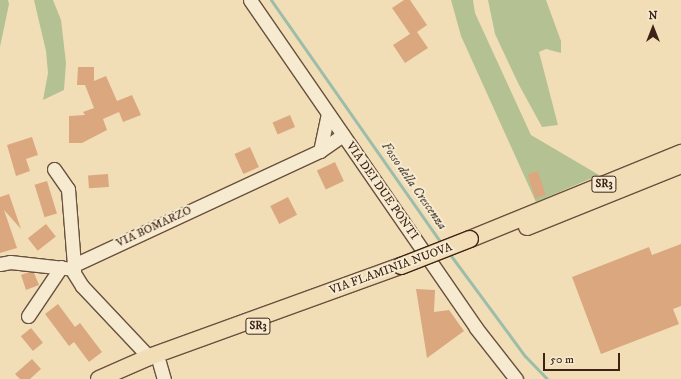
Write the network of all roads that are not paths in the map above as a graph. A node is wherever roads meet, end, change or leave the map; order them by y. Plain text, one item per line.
1 (250, 0) edge
2 (328, 114) junction
3 (343, 135) junction
4 (320, 151) junction
5 (681, 154) edge
6 (681, 165) edge
7 (54, 169) dead end
8 (472, 243) junction
9 (0, 264) edge
10 (69, 267) junction
11 (28, 316) dead end
12 (154, 360) junction
13 (99, 379) edge
14 (111, 379) edge
15 (164, 379) edge
16 (516, 379) edge

1 - 2 street, VIA DEI DUE PONTI
2 - 3 street, VIA DEI DUE PONTI
2 - 4 street
3 - 4 street, VIA BOMARZO
3 - 16 street, VIA DEI DUE PONTI
4 - 10 street, VIA BOMARZO
5 - 8 main road, VIA FLAMINIA NUOVA / SR3
6 - 8 main road, VIA FLAMINIA NUOVA / SR3
7 - 10 street
8 - 12 main road, VIA FLAMINIA NUOVA / SR3, bridge
9 - 10 street
10 - 11 street
10 - 12 street
12 - 13 main road, VIA FLAMINIA NUOVA / SR3
12 - 14 main road, VIA FLAMINIA NUOVA / SR3
12 - 15 street

